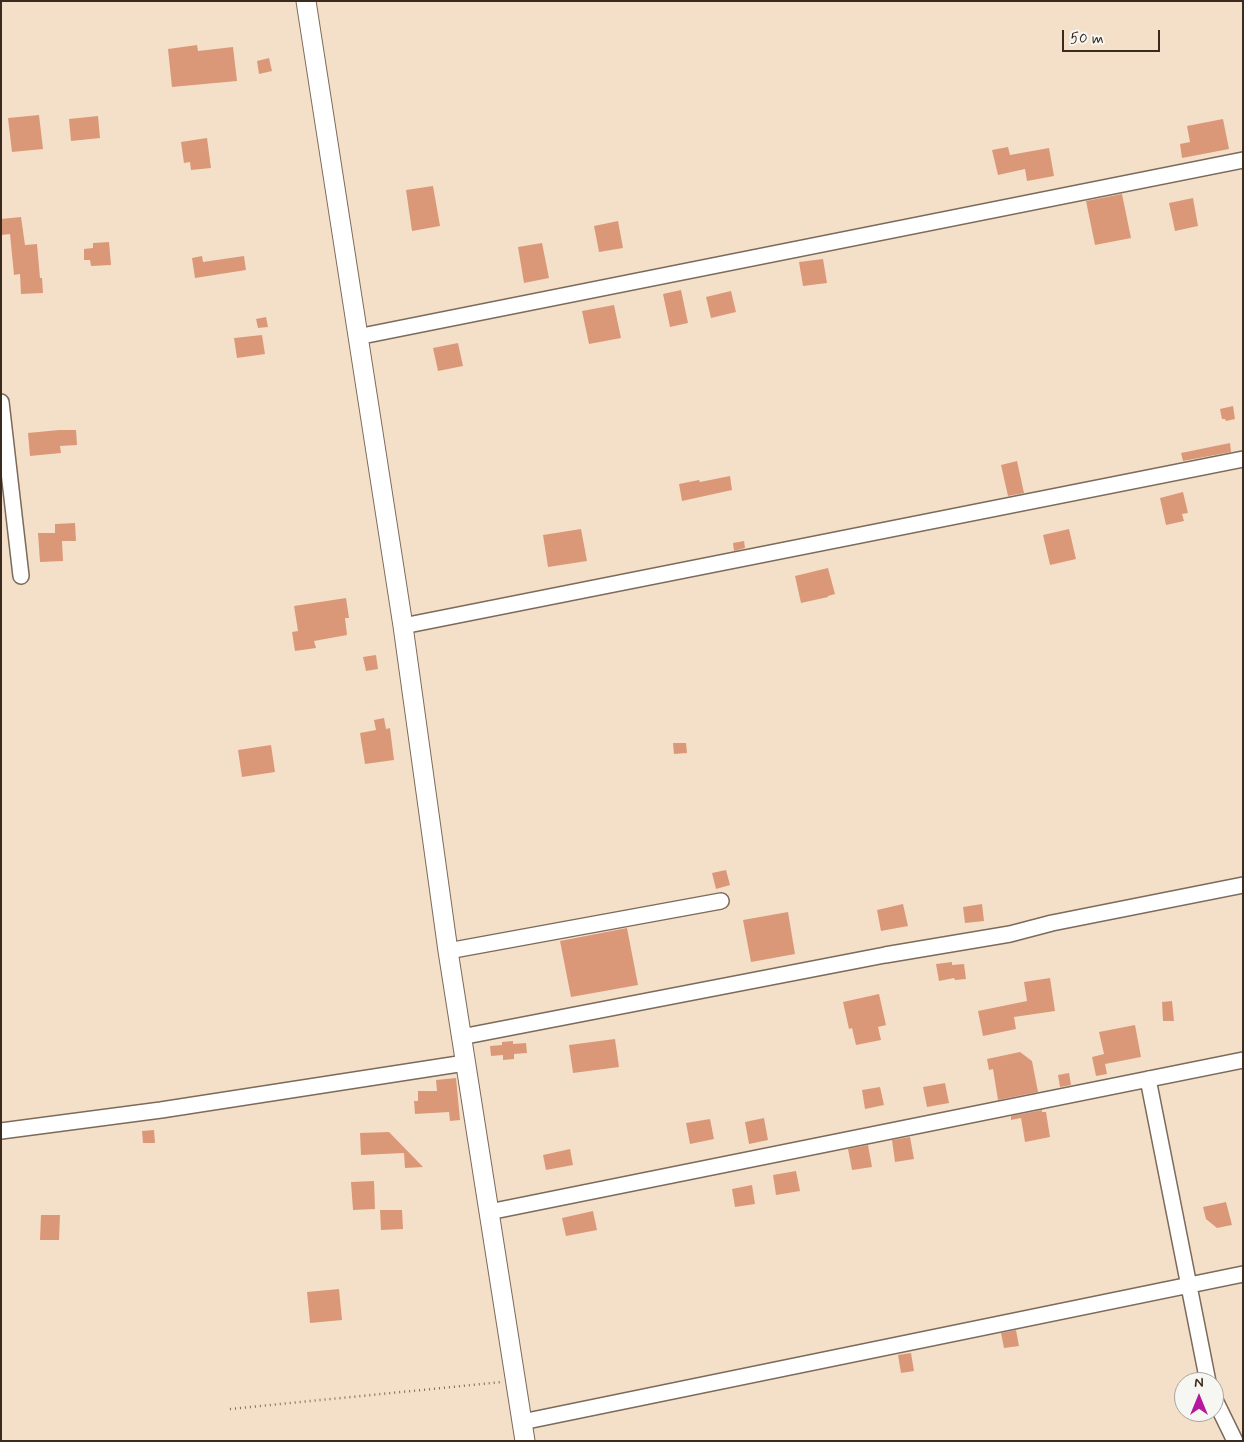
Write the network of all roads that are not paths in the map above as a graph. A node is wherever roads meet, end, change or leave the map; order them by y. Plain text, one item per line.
1 (306, 1) edge
2 (1243, 160) edge
3 (357, 338) junction
4 (1, 402) edge
5 (1243, 459) edge
6 (20, 576) dead end
7 (403, 626) junction
8 (1243, 885) edge
9 (721, 900) dead end
10 (448, 951) junction
11 (461, 1038) junction
12 (1243, 1060) edge
13 (466, 1063) junction
14 (1148, 1079) junction
15 (1, 1131) edge
16 (489, 1212) junction
17 (1243, 1274) edge
18 (1189, 1285) junction
19 (1206, 1372) edge
20 (1224, 1418) edge
21 (522, 1422) junction
22 (525, 1441) edge
23 (1235, 1441) edge

1 - 3 street
2 - 3 street
3 - 7 street
4 - 6 street
5 - 7 street
7 - 10 street
8 - 11 street
9 - 10 street
10 - 11 street
11 - 13 street
12 - 14 street
13 - 15 street
13 - 16 street
14 - 16 street
14 - 18 street
16 - 21 street
17 - 18 street
18 - 19 street
18 - 21 street
20 - 23 street
21 - 22 street

